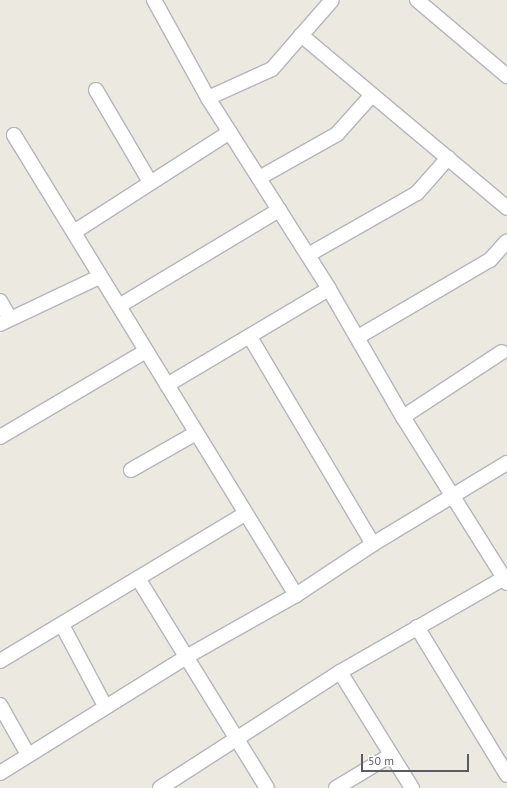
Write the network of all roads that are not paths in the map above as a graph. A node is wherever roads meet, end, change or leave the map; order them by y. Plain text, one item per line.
1 (154, 0) edge
2 (332, 0) edge
3 (417, 0) edge
4 (301, 35) junction
5 (507, 76) edge
6 (96, 90) dead end
7 (372, 95) junction
8 (208, 98) junction
9 (230, 132) junction
10 (14, 135) dead end
11 (448, 158) junction
12 (259, 178) junction
13 (150, 182) junction
14 (507, 208) edge
15 (279, 210) junction
16 (74, 232) junction
17 (507, 241) edge
18 (308, 255) junction
19 (99, 277) junction
20 (329, 289) junction
21 (0, 301) edge
22 (119, 306) junction
23 (5, 321) edge
24 (358, 337) junction
25 (250, 338) junction
26 (146, 350) junction
27 (502, 352) dead end
28 (167, 385) junction
29 (403, 417) junction
30 (196, 433) junction
31 (0, 438) edge
32 (507, 463) edge
33 (131, 470) dead end
34 (453, 497) junction
35 (245, 514) junction
36 (374, 544) junction
37 (139, 580) junction
38 (505, 581) edge
39 (296, 595) junction
40 (62, 625) junction
41 (417, 627) junction
42 (186, 657) junction
43 (0, 661) edge
44 (340, 672) junction
45 (0, 705) edge
46 (105, 706) junction
47 (237, 740) junction
48 (27, 754) junction
49 (391, 755) junction
50 (0, 773) edge
51 (507, 775) edge
52 (160, 788) edge
53 (267, 788) edge
54 (336, 788) edge
55 (412, 788) edge

1 - 8 street
2 - 4 street
3 - 5 street
4 - 7 street
4 - 8 street
6 - 13 street
7 - 11 street
7 - 12 street
8 - 9 street
9 - 12 street
9 - 13 street
10 - 16 street
11 - 14 street
11 - 18 street
12 - 15 street
13 - 16 street
15 - 18 street
15 - 22 street
16 - 19 street
17 - 24 street
18 - 20 street
19 - 22 street
19 - 23 street
20 - 24 street
20 - 25 street
21 - 23 street
22 - 26 street
24 - 29 street
25 - 28 street
25 - 36 street
26 - 28 street
26 - 31 street
27 - 29 street
28 - 30 street
29 - 34 street
30 - 33 street
30 - 35 street
32 - 34 street
34 - 36 street
34 - 38 street
35 - 37 street
35 - 39 street
36 - 39 street
37 - 40 street
37 - 42 street
38 - 41 street
39 - 42 street
40 - 43 street
40 - 46 street
41 - 44 street
41 - 51 street
42 - 46 street
42 - 47 street
44 - 47 street
44 - 49 street
45 - 48 street
46 - 48 street
47 - 52 street
47 - 53 street
48 - 50 street
49 - 54 street
49 - 55 street

